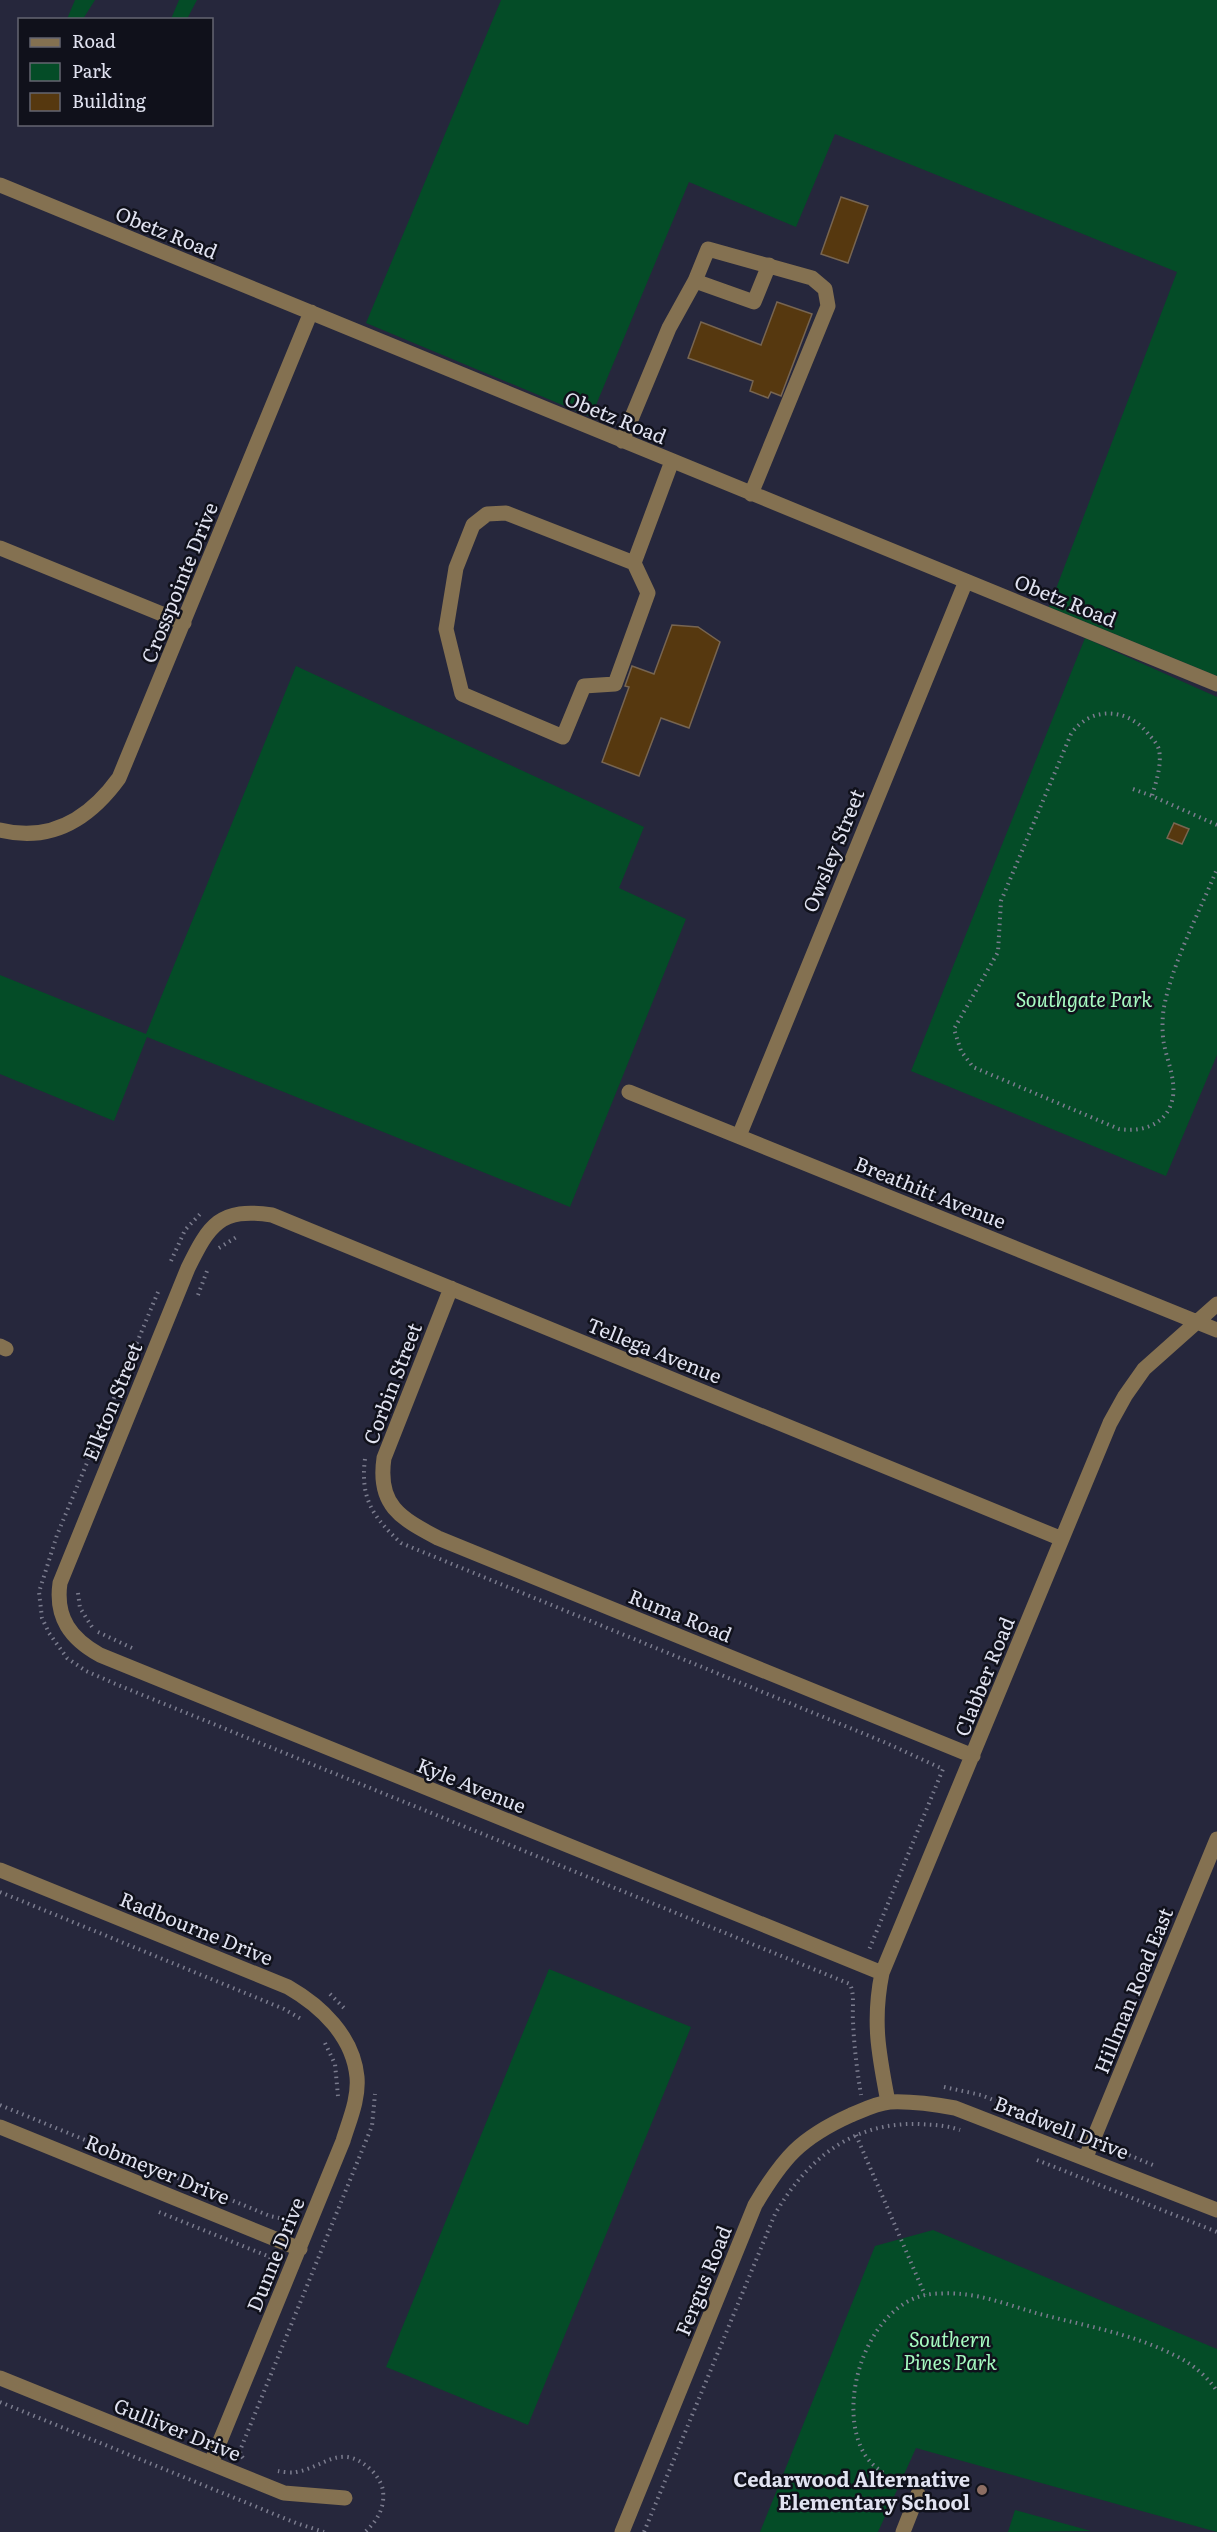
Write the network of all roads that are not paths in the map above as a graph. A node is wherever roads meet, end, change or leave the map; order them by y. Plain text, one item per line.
1 (0, 185) edge
2 (769, 266) junction
3 (696, 281) junction
4 (311, 312) junction
5 (622, 441) junction
6 (672, 461) junction
7 (751, 494) junction
8 (0, 548) edge
9 (634, 563) junction
10 (966, 580) junction
11 (184, 623) junction
12 (1217, 684) edge
13 (0, 830) edge
14 (629, 1092) dead end
15 (739, 1136) junction
16 (229, 1216) joint
17 (451, 1288) junction
18 (1217, 1304) edge
19 (1196, 1321) junction
20 (1217, 1330) edge
21 (385, 1496) joint
22 (1062, 1539) junction
23 (61, 1616) joint
24 (973, 1756) junction
25 (1217, 1839) edge
26 (0, 1870) edge
27 (882, 1973) junction
28 (352, 2056) joint
29 (888, 2102) junction
30 (0, 2127) edge
31 (1086, 2157) junction
32 (1217, 2210) edge
33 (300, 2248) junction
34 (0, 2378) edge
35 (211, 2463) junction
36 (918, 2494) road end
37 (345, 2498) dead end
38 (621, 2532) edge
39 (903, 2532) edge

1 - 4 street, Obetz Road
2 - 3 street
2 - 3 street
2 - 7 street
3 - 5 street
4 - 5 street, Obetz Road
4 - 11 street, Crosspointe Drive
5 - 6 street, Obetz Road
6 - 7 street, Obetz Road
6 - 9 street
7 - 10 street, Obetz Road
8 - 11 street
9 - 9 street
10 - 12 street, Obetz Road
10 - 15 street, Owsley Street
11 - 13 street, Crosspointe Drive
14 - 15 street, Breathitt Avenue
15 - 19 street, Breathitt Avenue
16 - 17 street, Tellega Avenue
16 - 23 street, Elkton Street
17 - 21 street, Corbin Street
17 - 22 street, Tellega Avenue
18 - 19 street, Clabber Road
19 - 20 street, Breathitt Avenue
19 - 22 street, Clabber Road
21 - 24 street, Ruma Road
22 - 24 street, Clabber Road
23 - 27 street, Kyle Avenue
24 - 27 street, Clabber Road
25 - 31 street, Hillman Road East
26 - 28 street, Radbourne Drive
27 - 29 street, Clabber Road
28 - 33 street, Dunne Drive
29 - 31 street, Bradwell Drive
29 - 38 street, Fergus Road
30 - 33 street, Robmeyer Drive
31 - 32 street, Bradwell Drive
33 - 35 street, Dunne Drive
34 - 35 street, Gulliver Drive
35 - 37 street, Gulliver Drive
36 - 39 street

